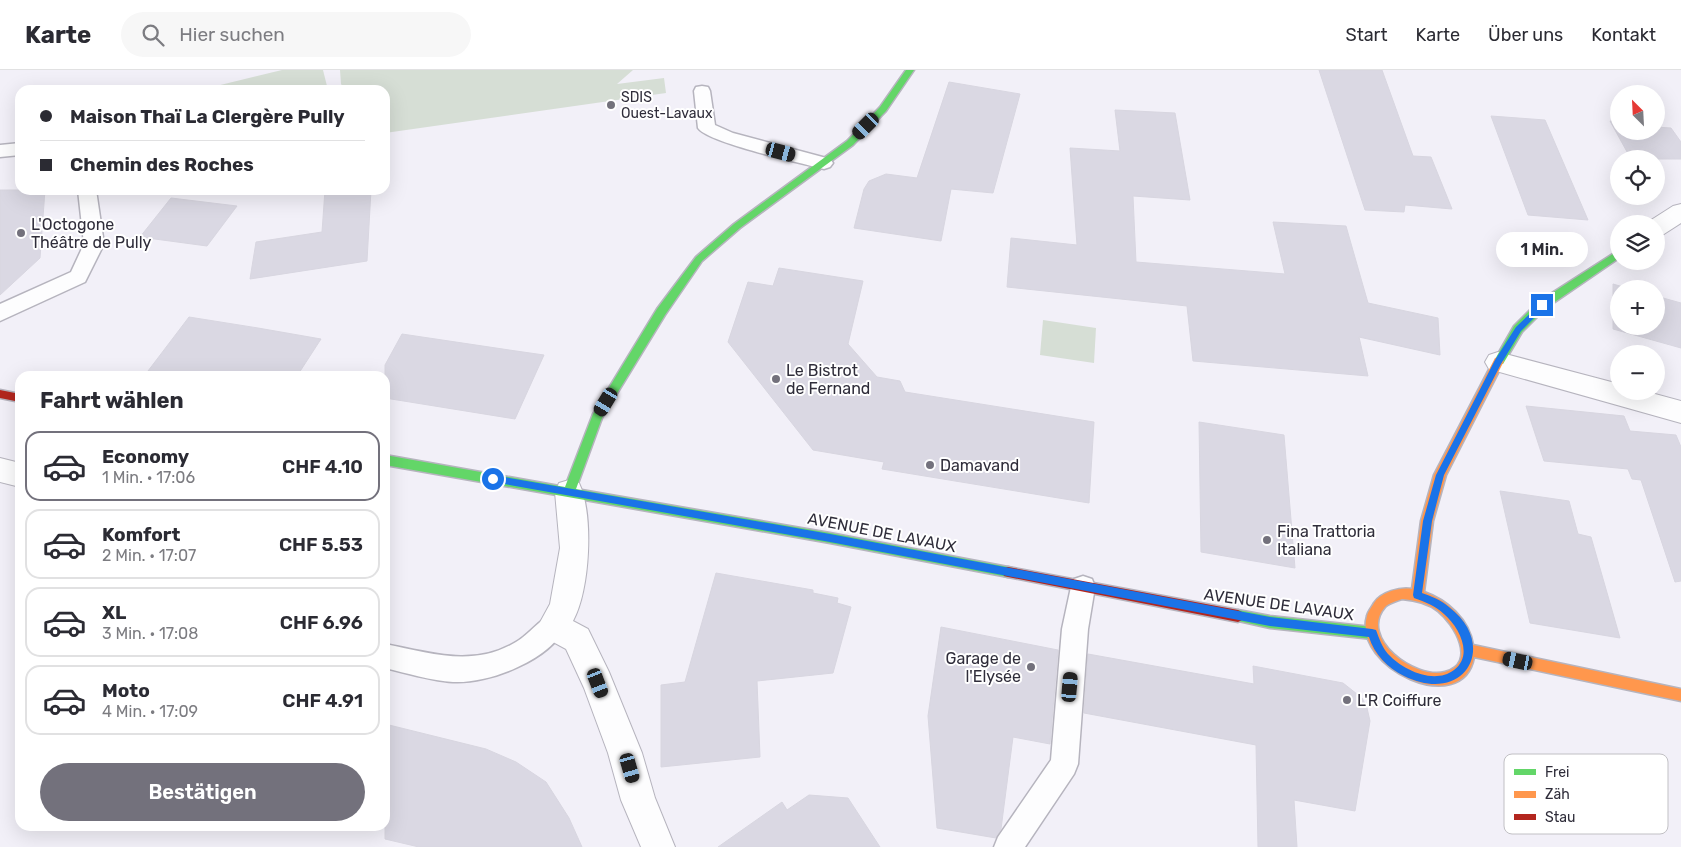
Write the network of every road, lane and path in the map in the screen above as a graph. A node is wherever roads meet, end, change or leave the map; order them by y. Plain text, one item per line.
1 (910, 70) edge
2 (702, 91) dead end
3 (15, 150) edge
4 (0, 151) edge
5 (824, 163) junction
6 (88, 195) edge
7 (1681, 212) edge
8 (1665, 222) edge
9 (1610, 259) edge
10 (0, 313) edge
11 (1498, 362) junction
12 (0, 394) edge
13 (15, 397) edge
14 (1681, 412) edge
15 (390, 461) edge
16 (0, 470) edge
17 (15, 474) edge
18 (569, 492) junction
19 (1082, 587) junction
20 (1417, 595) junction
21 (553, 626) junction
22 (1372, 633) junction
23 (1469, 650) junction
24 (390, 657) edge
25 (1681, 695) edge
26 (658, 847) edge
27 (1008, 847) edge

1 - 5 main road
2 - 5 lane
3 - 4 lane
5 - 18 main road
6 - 10 lane
7 - 8 street
9 - 11 main road
11 - 14 street
11 - 20 main road
12 - 13 main road
15 - 18 main road, AVENUE DE LAVAUX
16 - 17 street
18 - 19 main road, AVENUE DE LAVAUX
18 - 21 street
19 - 22 main road, AVENUE DE LAVAUX
19 - 27 lane
20 - 22 main road, AVENUE DE LAVAUX
20 - 23 main road, AVENUE DE LAVAUX
21 - 24 lane
21 - 26 street
22 - 23 main road, AVENUE DE LAVAUX
23 - 25 main road

